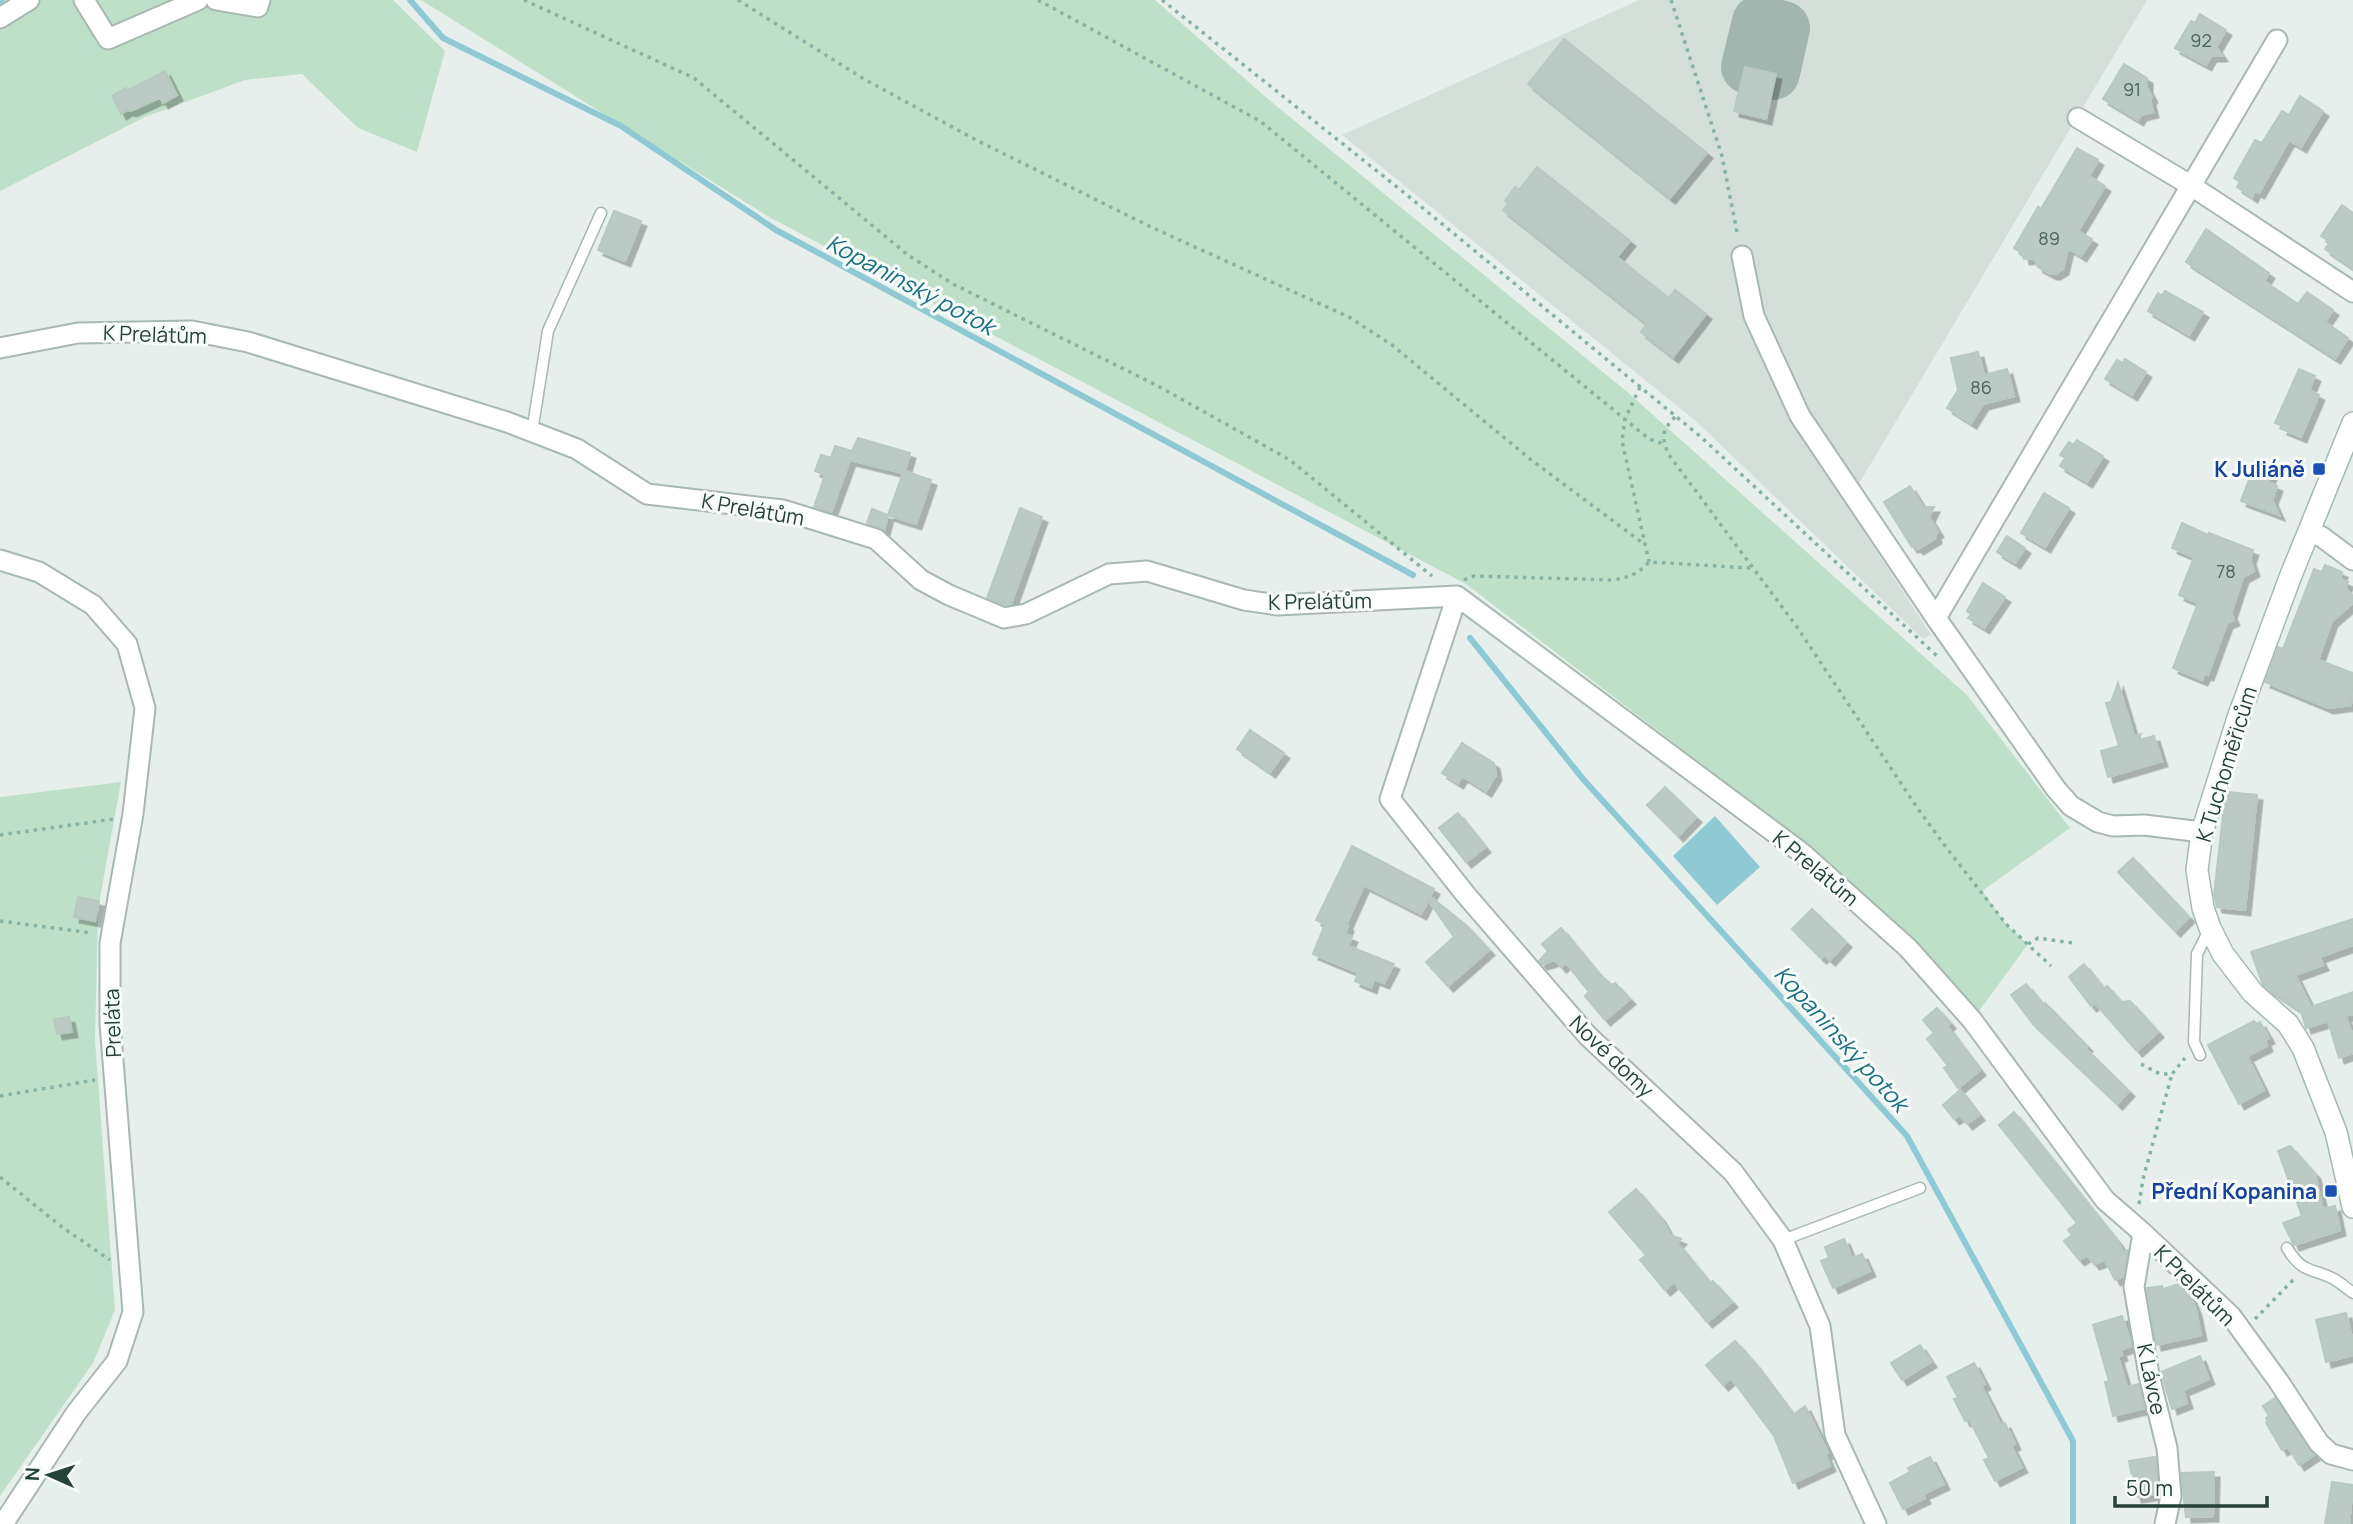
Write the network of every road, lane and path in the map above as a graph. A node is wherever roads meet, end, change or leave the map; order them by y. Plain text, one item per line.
1 (29, 0) edge
2 (84, 0) edge
3 (198, 0) edge
4 (216, 0) edge
5 (260, 0) edge
6 (524, 0) edge
7 (738, 0) edge
8 (1038, 0) edge
9 (1161, 0) edge
10 (1671, 0) edge
11 (0, 18) edge
12 (2277, 40) dead end
13 (2078, 118) dead end
14 (2190, 186) junction
15 (601, 213) dead end
16 (1742, 256) joint
17 (2353, 292) edge
18 (0, 348) edge
19 (1640, 387) junction
20 (1675, 417) junction
21 (1625, 419) junction
22 (2353, 423) edge
23 (532, 432) junction
24 (1664, 444) junction
25 (2309, 531) junction
26 (1644, 544) junction
27 (0, 560) edge
28 (2353, 560) edge
29 (1648, 562) junction
30 (1752, 568) junction
31 (1457, 596) junction
32 (1936, 618) junction
33 (1946, 663) dead end
34 (133, 814) junction
35 (2202, 832) junction
36 (0, 835) edge
37 (0, 920) edge
38 (2210, 928) junction
39 (111, 935) junction
40 (2073, 943) dead end
41 (2028, 944) junction
42 (2051, 966) dead end
43 (2194, 1042) junction
44 (2200, 1055) dead end
45 (2141, 1064) dead end
46 (2172, 1073) junction
47 (114, 1076) junction
48 (0, 1096) edge
49 (0, 1177) edge
50 (2143, 1179) dead end
51 (1920, 1188) dead end
52 (2353, 1207) edge
53 (2143, 1233) junction
54 (1783, 1240) junction
55 (2287, 1248) dead end
56 (2306, 1269) junction
57 (130, 1275) junction
58 (2353, 1293) edge
59 (2240, 1331) junction
60 (2353, 1460) edge
61 (3, 1524) edge
62 (1876, 1524) edge
63 (2165, 1524) edge

1 - 11 street
2 - 3 street
4 - 5 street
6 - 31 path
7 - 26 path
8 - 21 path
9 - 19 path
10 - 16 path
12 - 14 street
13 - 14 street
14 - 17 street
14 - 32 street
15 - 23 lane
16 - 32 street
18 - 23 street, K Prelátům
19 - 20 path
19 - 21 path
20 - 24 path
20 - 33 path
21 - 24 path
21 - 26 path
22 - 25 street, K Tuchoměřicům
23 - 31 street, K Prelátům
24 - 30 path
25 - 28 street
25 - 35 street, K Tuchoměřicům
26 - 29 path
27 - 34 street, Preláta
29 - 30 path
29 - 31 path
30 - 41 path
31 - 53 street, K Prelátům
31 - 54 street, Nové domy
32 - 35 street
34 - 36 path
34 - 39 street, Preláta
35 - 38 street, K Tuchoměřicům
37 - 39 path
38 - 43 lane
38 - 52 street, K Tuchoměřicům
39 - 47 street, Preláta
40 - 41 path
41 - 42 path
43 - 44 lane
43 - 46 path
45 - 46 path
46 - 50 path
47 - 48 path
47 - 57 street, Preláta
49 - 57 path
51 - 54 lane
53 - 59 street, K Prelátům
53 - 63 street, K Lávce
54 - 62 street, Nové domy
55 - 56 lane
56 - 58 lane
56 - 59 path
57 - 61 street, Preláta
59 - 60 street, K Prelátům

